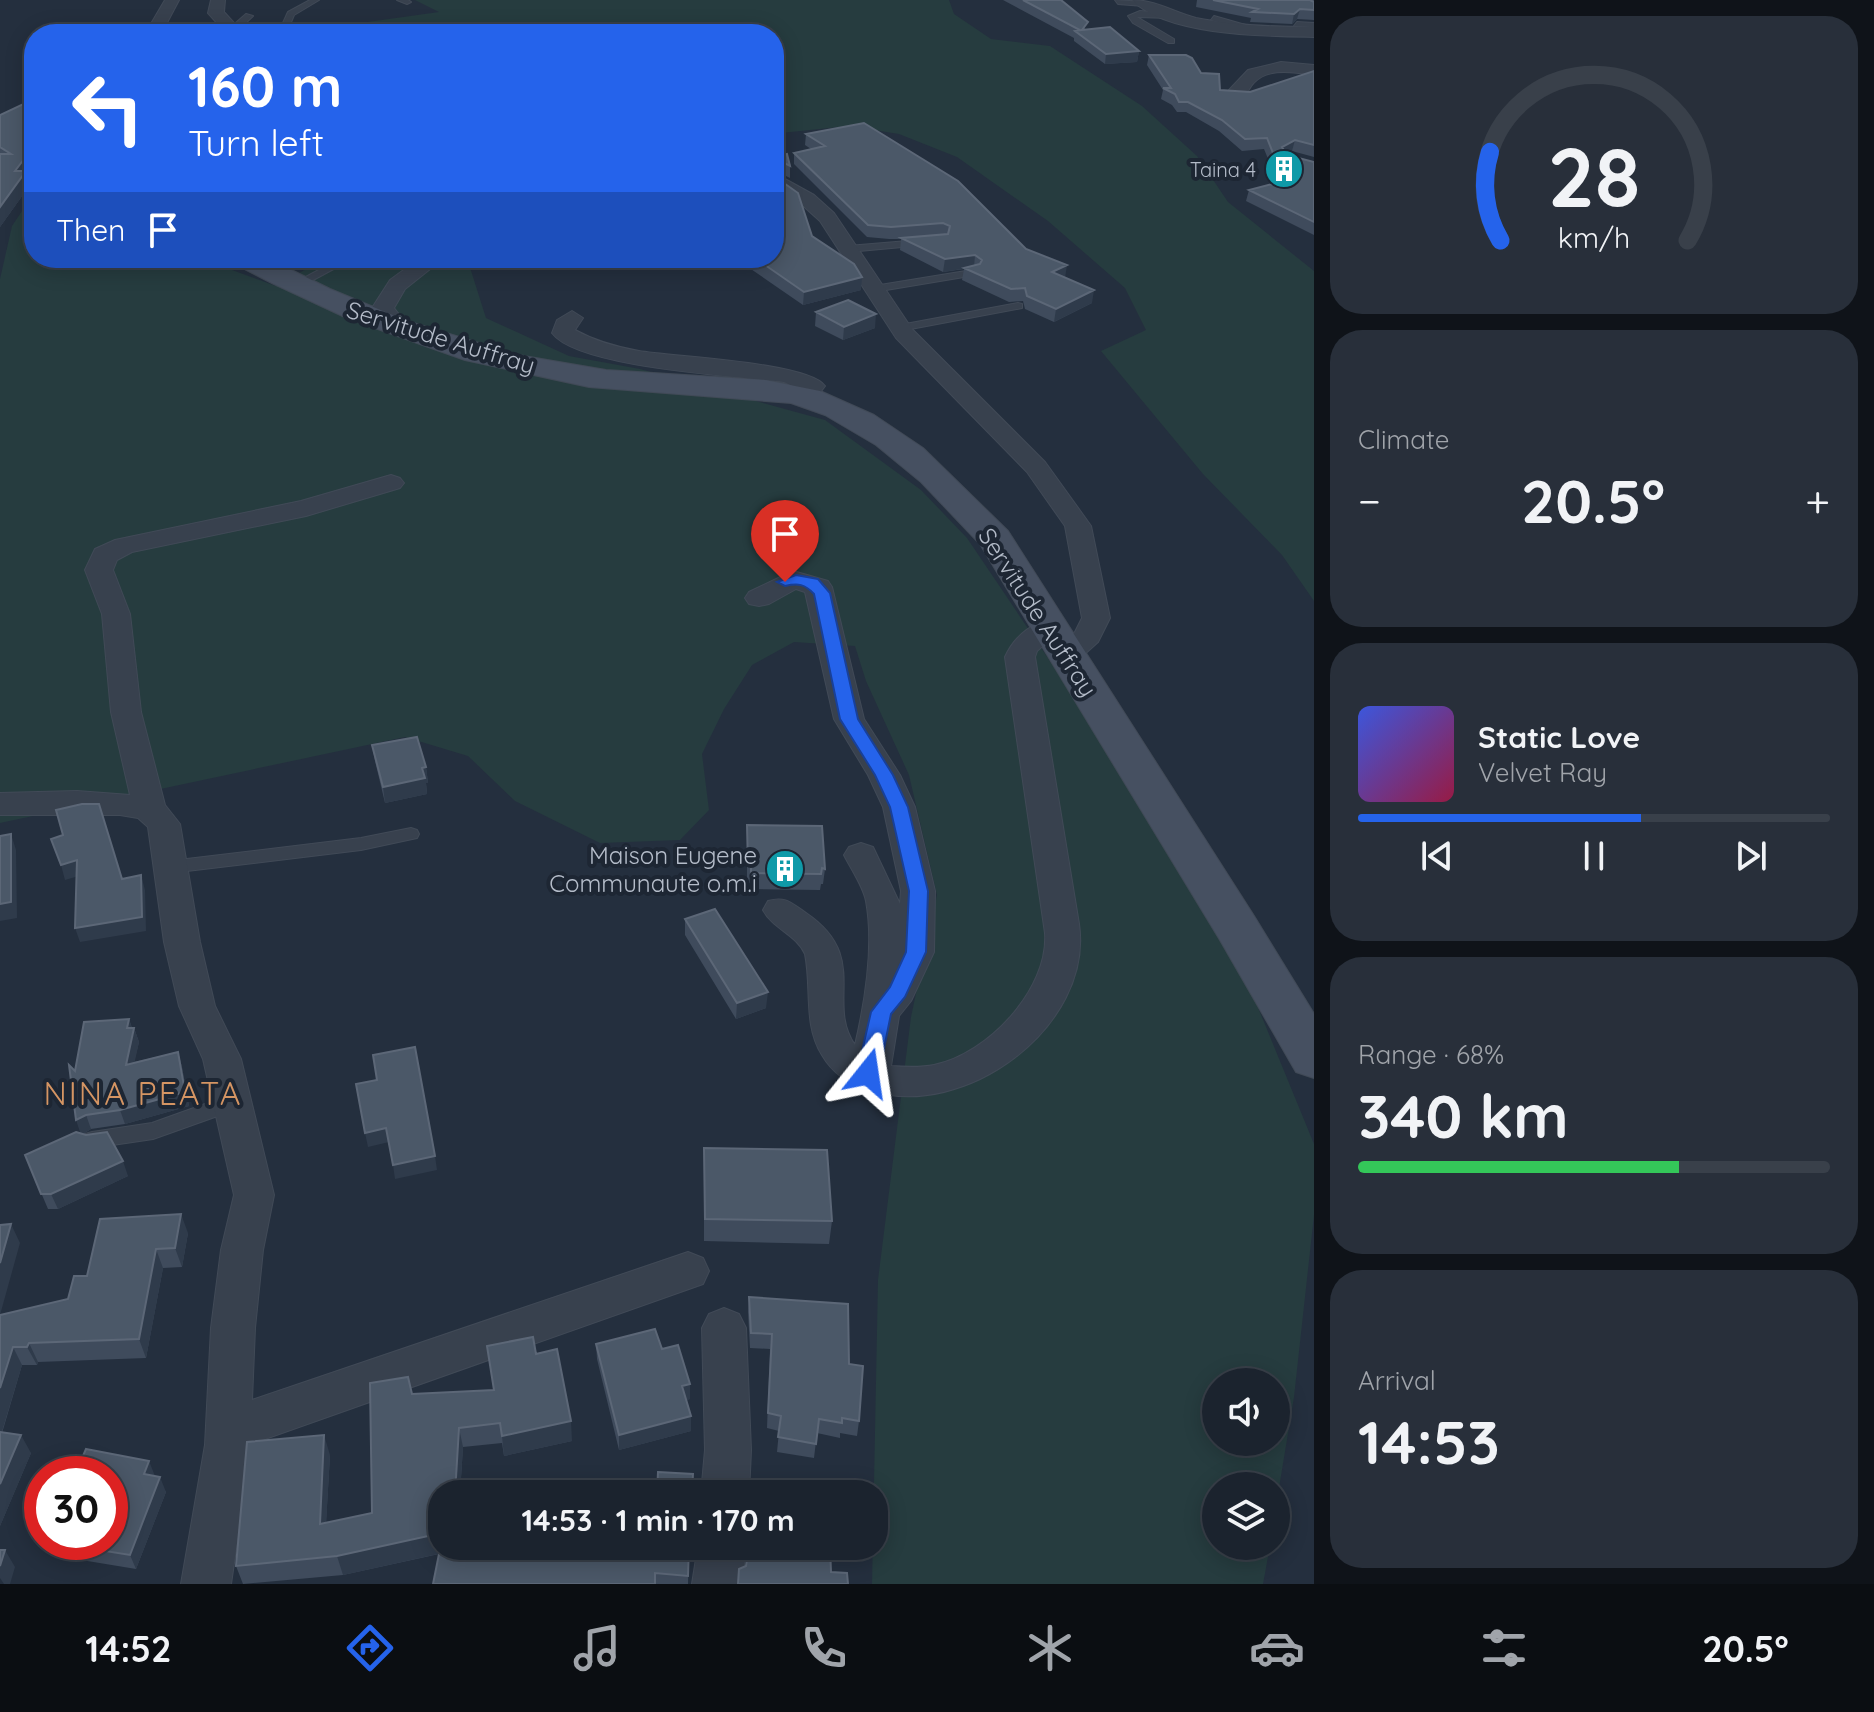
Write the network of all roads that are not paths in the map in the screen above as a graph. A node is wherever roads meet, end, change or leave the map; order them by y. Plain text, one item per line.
1 (172, 0) edge
2 (218, 0) edge
3 (315, 0) edge
4 (1118, 2) dead end
5 (1142, 2) edge
6 (249, 16) dead end
7 (1174, 16) junction
8 (1214, 18) dead end
9 (159, 24) edge
10 (227, 24) edge
11 (242, 24) edge
12 (286, 24) edge
13 (1297, 24) edge
14 (1314, 25) edge
15 (1246, 28) junction
16 (1314, 32) edge
17 (1171, 41) dead end
18 (1314, 70) edge
19 (1239, 95) edge
20 (784, 186) edge
21 (926, 243) edge
22 (848, 249) junction
23 (264, 268) edge
24 (329, 268) edge
25 (418, 268) edge
26 (972, 273) edge
27 (296, 285) junction
28 (874, 289) junction
29 (1018, 306) dead end
30 (572, 318) dead end
31 (397, 326) junction
32 (900, 328) junction
33 (805, 397) junction
34 (391, 483) dead end
35 (759, 598) dead end
36 (1058, 642) junction
37 (0, 804) edge
38 (150, 812) junction
39 (411, 834) dead end
40 (861, 855) dead end
41 (170, 867) junction
42 (780, 910) dead end
43 (881, 1012) junction
44 (1314, 1058) edge
45 (868, 1073) junction
46 (234, 1101) junction
47 (92, 1140) edge
48 (688, 1271) dead end
49 (724, 1328) dead end
50 (229, 1430) junction
51 (726, 1480) edge
52 (720, 1560) edge
53 (206, 1584) edge
54 (717, 1584) edge

1 - 9 street
2 - 10 street
3 - 12 lane
4 - 5 lane
5 - 7 street
6 - 11 lane
7 - 15 street
7 - 17 lane
8 - 15 lane
13 - 14 lane
15 - 16 street
18 - 19 street
20 - 22 street
21 - 22 lane
22 - 28 street
23 - 27 street, Servitude Auffray
24 - 27 lane
25 - 31 street
26 - 28 lane
27 - 31 street, Servitude Auffray
28 - 32 street
29 - 32 lane
30 - 33 street
31 - 33 street, Servitude Auffray
32 - 36 street
33 - 36 street, Servitude Auffray
34 - 38 street
35 - 43 street
36 - 44 street, Servitude Auffray
36 - 45 street
37 - 38 street
38 - 41 street
39 - 41 lane
40 - 43 street
41 - 46 street
42 - 45 street
43 - 45 street
46 - 47 lane
46 - 50 street
48 - 50 street
49 - 51 street
50 - 53 street
52 - 54 street

